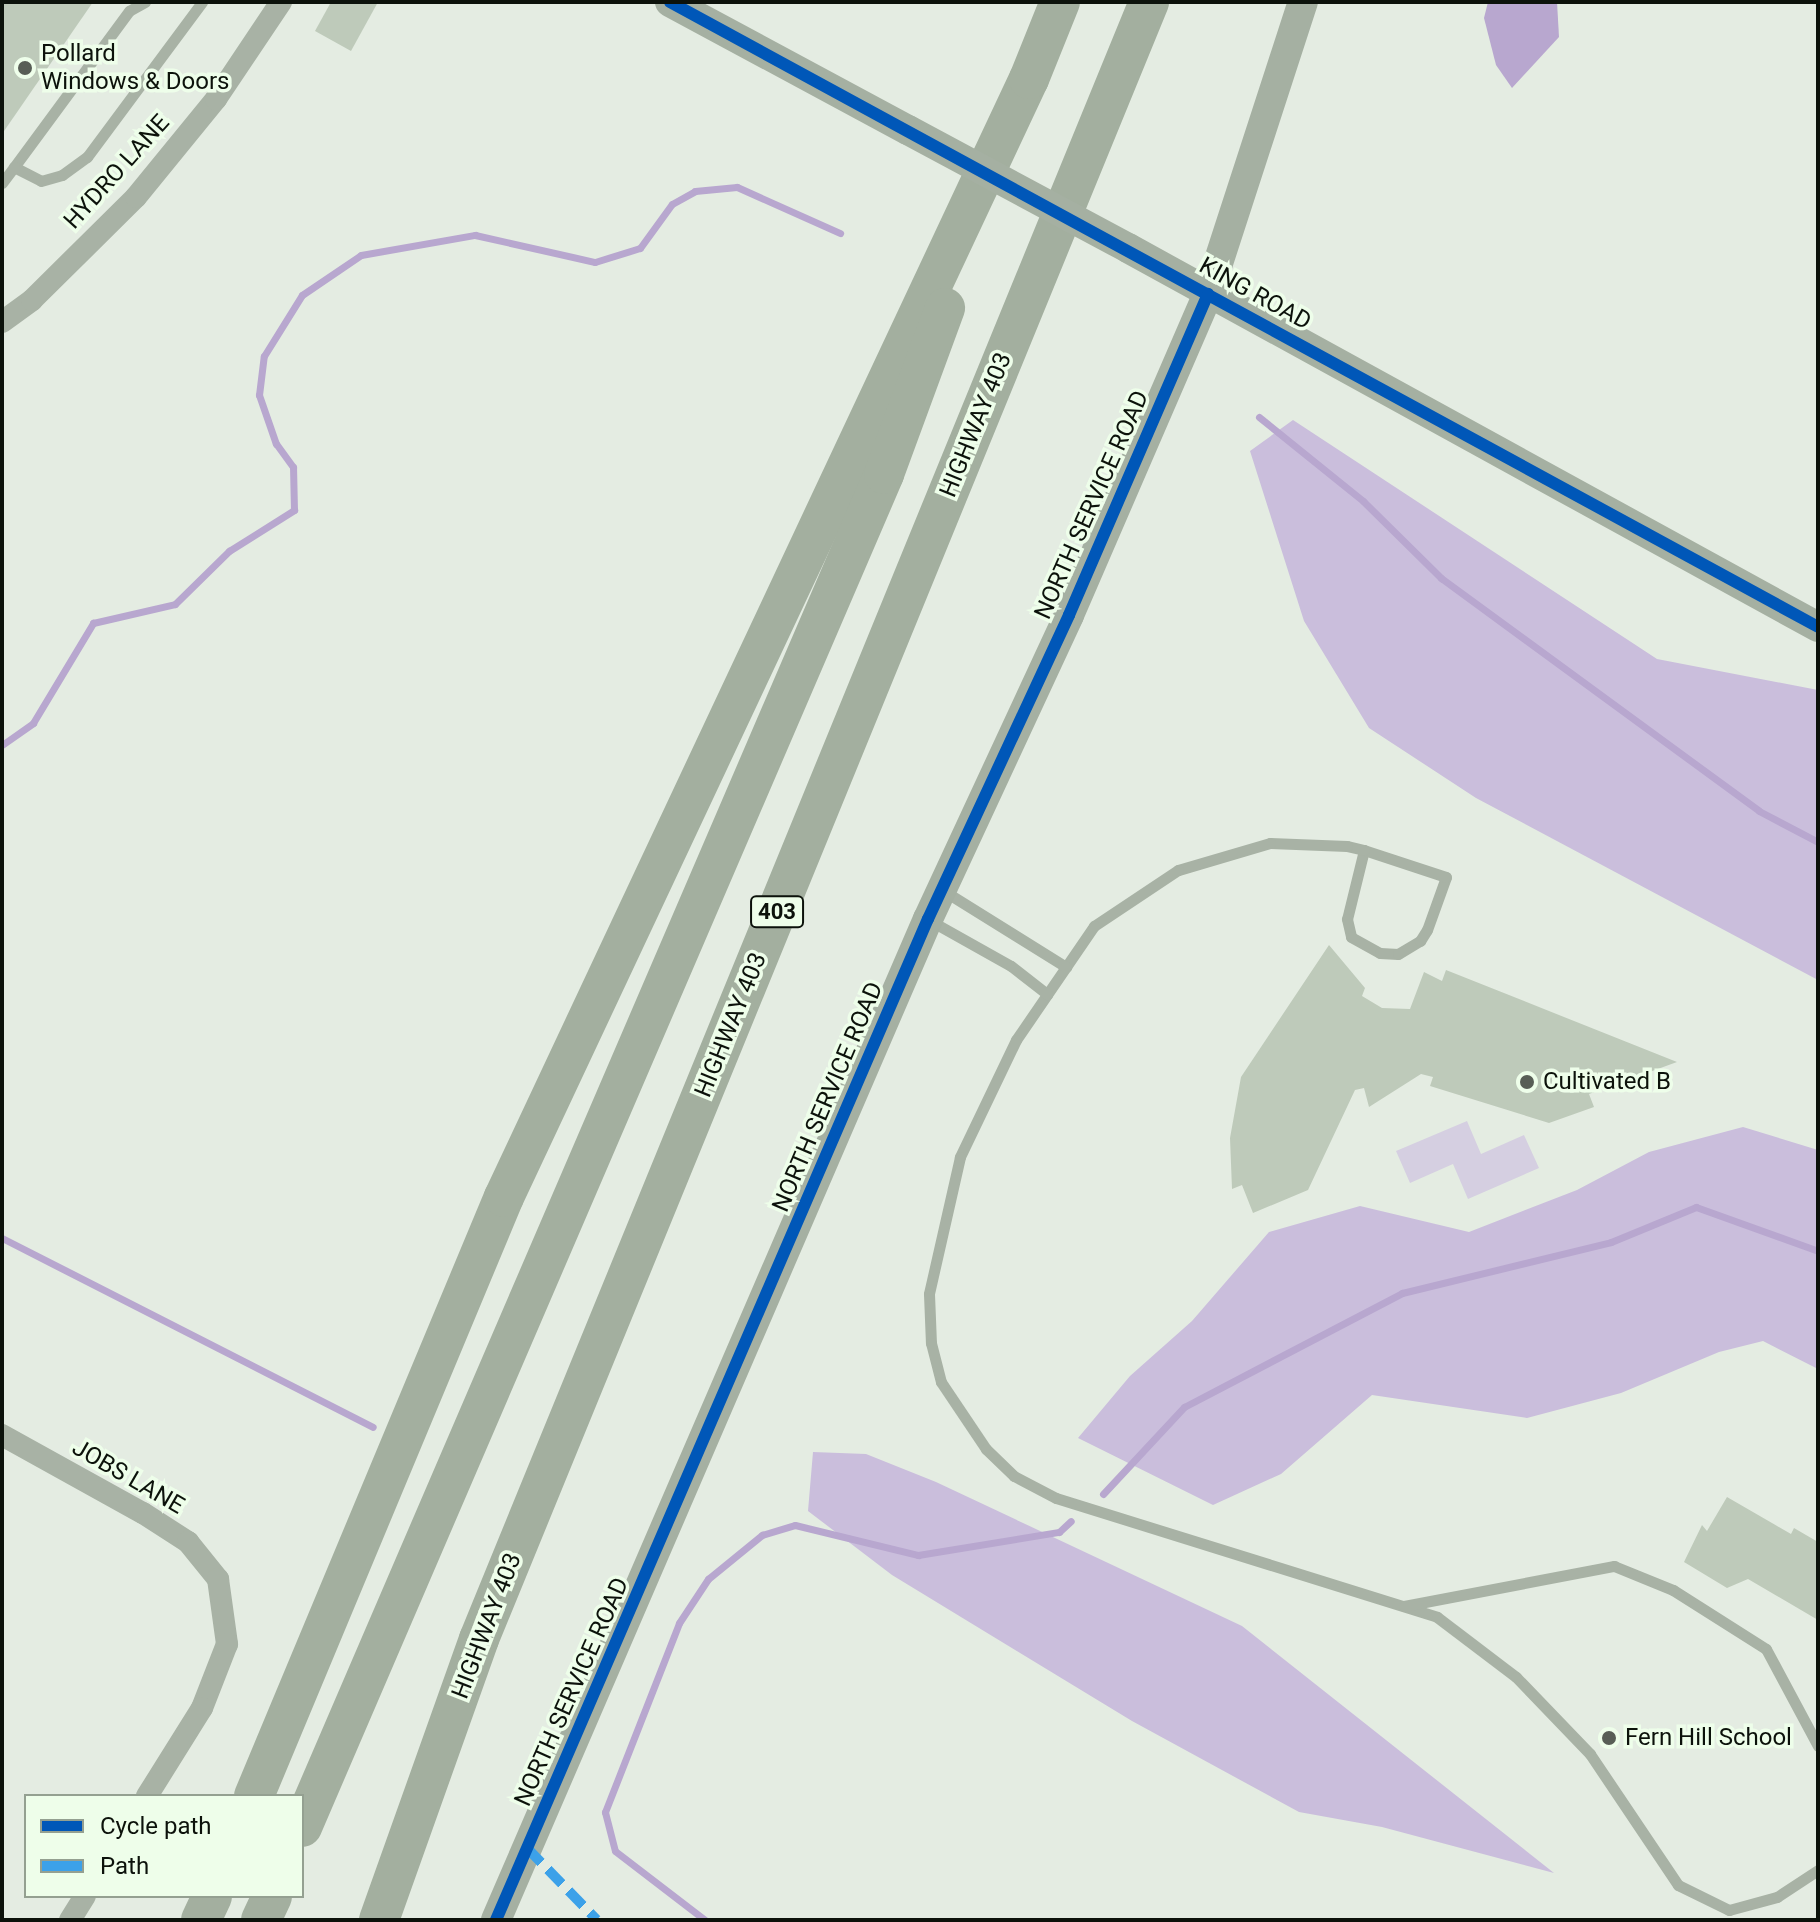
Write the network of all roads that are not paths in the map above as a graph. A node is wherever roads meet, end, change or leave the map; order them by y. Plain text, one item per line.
1 (145, 2) edge
2 (202, 2) edge
3 (281, 2) edge
4 (670, 2) edge
5 (1060, 2) edge
6 (1149, 2) edge
7 (1303, 2) edge
8 (1029, 79) junction
9 (14, 167) junction
10 (2, 183) edge
11 (1208, 294) junction
12 (2, 322) edge
13 (1818, 627) edge
14 (1364, 850) junction
15 (942, 889) junction
16 (928, 919) junction
17 (1066, 967) junction
18 (1047, 994) junction
19 (2, 1435) edge
20 (1404, 1607) junction
21 (1818, 1746) edge
22 (148, 1794) edge
23 (255, 1794) edge
24 (304, 1822) edge
25 (414, 1825) junction
26 (1818, 1870) edge
27 (84, 1898) edge
28 (211, 1898) edge
29 (271, 1898) edge
30 (70, 1920) edge
31 (201, 1920) edge
32 (261, 1920) edge
33 (369, 1920) edge
34 (379, 1920) edge
35 (496, 1920) edge

1 - 9 lane
2 - 9 lane
3 - 12 street, HYDRO LANE
4 - 11 street, KING ROAD, bridge
5 - 8 highway
6 - 25 highway, HIGHWAY 403 / 403
7 - 11 street, NORTH SERVICE ROAD
8 - 23 highway
8 - 24 highway
9 - 10 lane
11 - 13 street, KING ROAD
11 - 15 street, NORTH SERVICE ROAD
14 - 14 lane
14 - 17 lane
15 - 16 street, NORTH SERVICE ROAD
15 - 17 lane
16 - 18 lane
16 - 35 street, NORTH SERVICE ROAD
17 - 18 lane
18 - 20 lane
19 - 22 street, JOBS LANE
20 - 21 lane
20 - 26 lane
25 - 33 highway
25 - 34 highway, HIGHWAY 403 / 403
27 - 30 street
28 - 31 highway
29 - 32 highway

